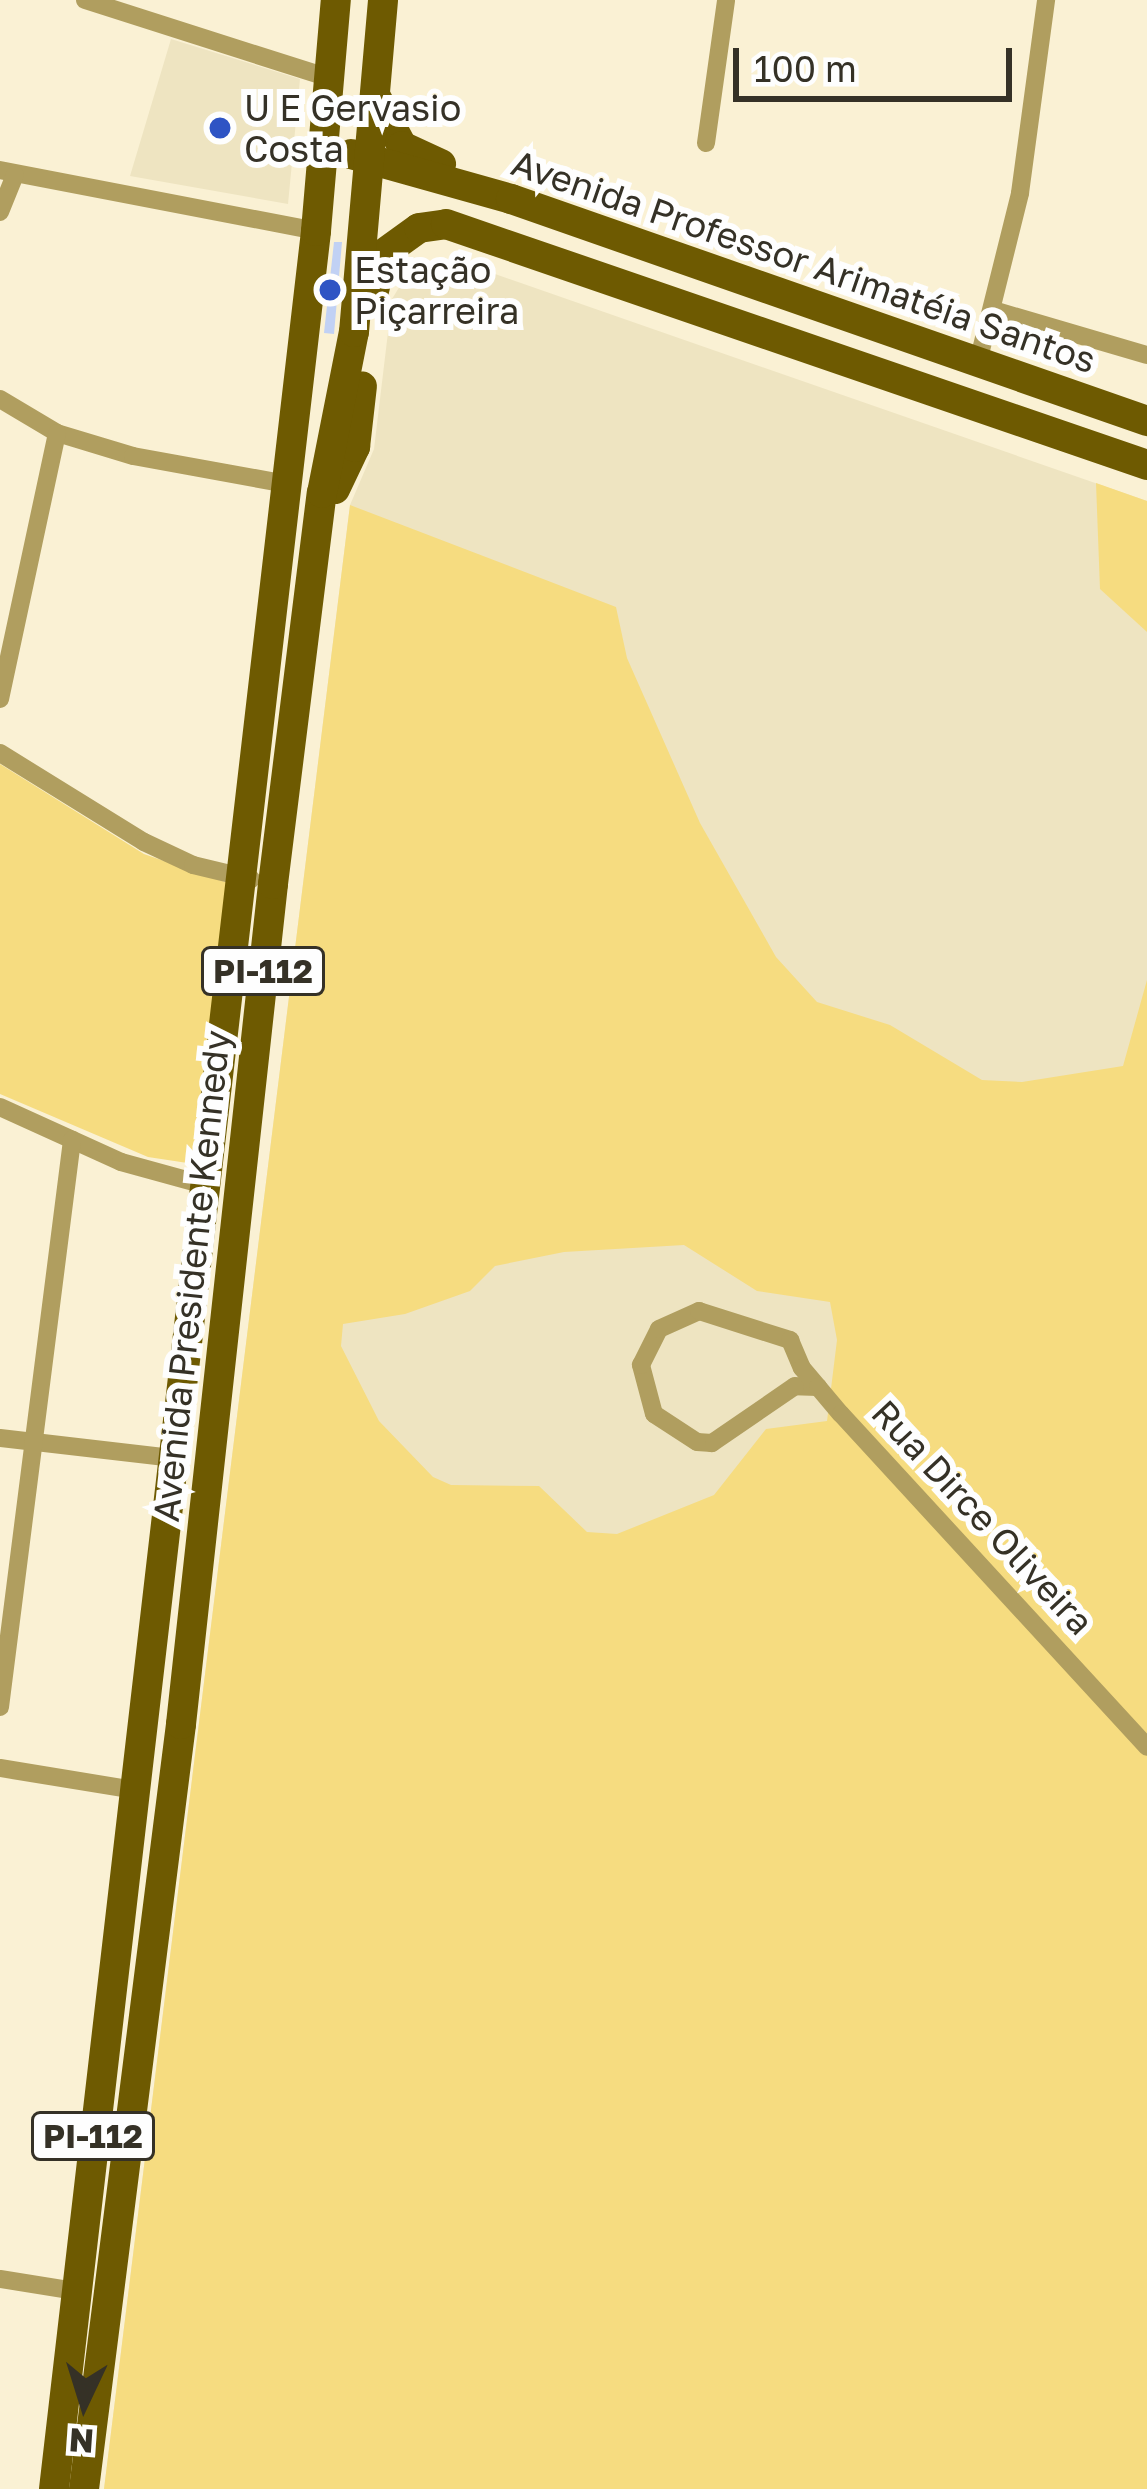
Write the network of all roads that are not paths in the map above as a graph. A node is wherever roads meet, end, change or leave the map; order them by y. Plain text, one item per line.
1 (85, 0) edge
2 (336, 0) edge
3 (382, 0) edge
4 (726, 0) edge
5 (1046, 0) edge
6 (326, 76) junction
7 (374, 84) junction
8 (706, 143) dead end
9 (365, 158) junction
10 (321, 163) junction
11 (8, 172) edge
12 (511, 199) junction
13 (0, 212) edge
14 (316, 231) junction
15 (993, 310) junction
16 (1147, 355) edge
17 (978, 362) junction
18 (0, 399) edge
19 (1147, 426) edge
20 (57, 433) junction
21 (1103, 449) junction
22 (1147, 453) edge
23 (1147, 464) edge
24 (287, 484) junction
25 (318, 523) junction
26 (0, 699) edge
27 (0, 753) edge
28 (240, 877) junction
29 (273, 884) junction
30 (0, 1107) edge
31 (72, 1140) junction
32 (201, 1184) junction
33 (818, 1387) junction
34 (0, 1438) edge
35 (34, 1444) junction
36 (172, 1458) junction
37 (0, 1707) edge
38 (1147, 1747) edge
39 (0, 1768) edge
40 (134, 1790) junction
41 (109, 1991) junction
42 (146, 1996) junction
43 (98, 2086) junction
44 (133, 2089) junction
45 (0, 2279) edge
46 (76, 2291) junction
47 (54, 2489) edge
48 (84, 2489) edge

1 - 6 street
2 - 6 main road, Avenida Presidente Kennedy / PI-112
3 - 7 main road, Avenida Presidente Kennedy / PI-112
4 - 8 street
5 - 15 street
6 - 10 main road, Avenida Presidente Kennedy / PI-112
7 - 9 main road, Avenida Presidente Kennedy / PI-112
7 - 12 main road
9 - 10 main road
9 - 12 main road, Avenida Professor Arimatéia Santos
9 - 25 main road, Avenida Presidente Kennedy / PI-112
10 - 14 main road, Avenida Presidente Kennedy / PI-112
11 - 13 street
11 - 14 street
12 - 17 main road, Avenida Professor Arimatéia Santos
14 - 24 main road, Avenida Presidente Kennedy / PI-112
15 - 16 street
15 - 17 street
17 - 19 main road, Avenida Professor Arimatéia Santos
18 - 20 street
20 - 24 street
20 - 26 street
21 - 22 main road
21 - 23 main road
21 - 25 main road
24 - 28 main road, Avenida Presidente Kennedy / PI-112
25 - 29 main road, Avenida Presidente Kennedy / PI-112
27 - 28 street
28 - 29 street
28 - 32 main road, Avenida Presidente Kennedy / PI-112
29 - 42 main road, Avenida Presidente Kennedy / PI-112
30 - 31 street
31 - 32 street
31 - 35 street
32 - 36 main road, Avenida Presidente Kennedy / PI-112
33 - 33 street, Rua Dirce Oliveira
33 - 38 street, Rua Dirce Oliveira
34 - 35 street
35 - 36 street
35 - 37 street
36 - 40 main road, Avenida Presidente Kennedy / PI-112
39 - 40 street
40 - 41 main road, Avenida Presidente Kennedy / PI-112
41 - 42 main road
41 - 43 main road, Avenida Presidente Kennedy / PI-112
42 - 44 main road, Avenida Presidente Kennedy / PI-112
43 - 44 main road
43 - 46 main road, Avenida Presidente Kennedy / PI-112
44 - 48 main road, Avenida Presidente Kennedy / PI-112
45 - 46 street
46 - 47 main road, Avenida Presidente Kennedy / PI-112

